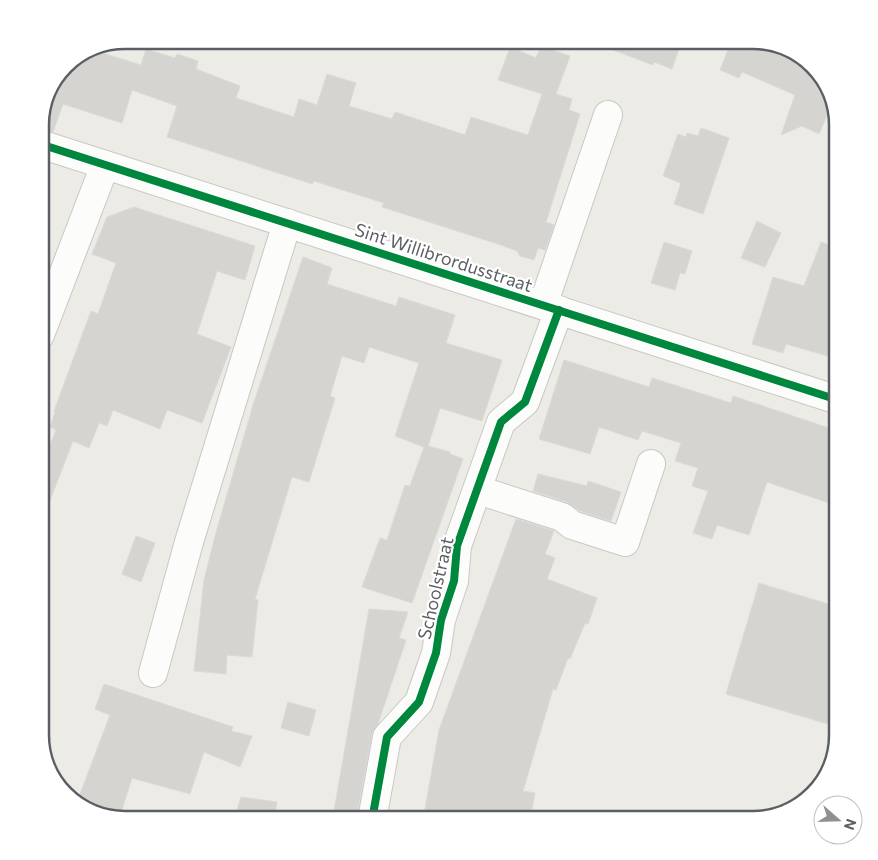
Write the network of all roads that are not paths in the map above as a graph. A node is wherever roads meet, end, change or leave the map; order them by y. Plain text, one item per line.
1 (608, 115) dead end
2 (49, 147) edge
3 (105, 165) junction
4 (287, 223) junction
5 (551, 307) junction
6 (49, 311) edge
7 (829, 397) edge
8 (651, 464) dead end
9 (478, 490) junction
10 (153, 673) dead end
11 (374, 811) edge

1 - 5 street, Sint Willibrordusstraat
2 - 3 street, Sint Willibrordusstraat
3 - 4 street, Sint Willibrordusstraat
3 - 6 street
4 - 5 street, Sint Willibrordusstraat
4 - 10 street
5 - 7 street, Sint Willibrordusstraat
5 - 9 street, Schoolstraat
8 - 9 street
9 - 11 street, Schoolstraat

